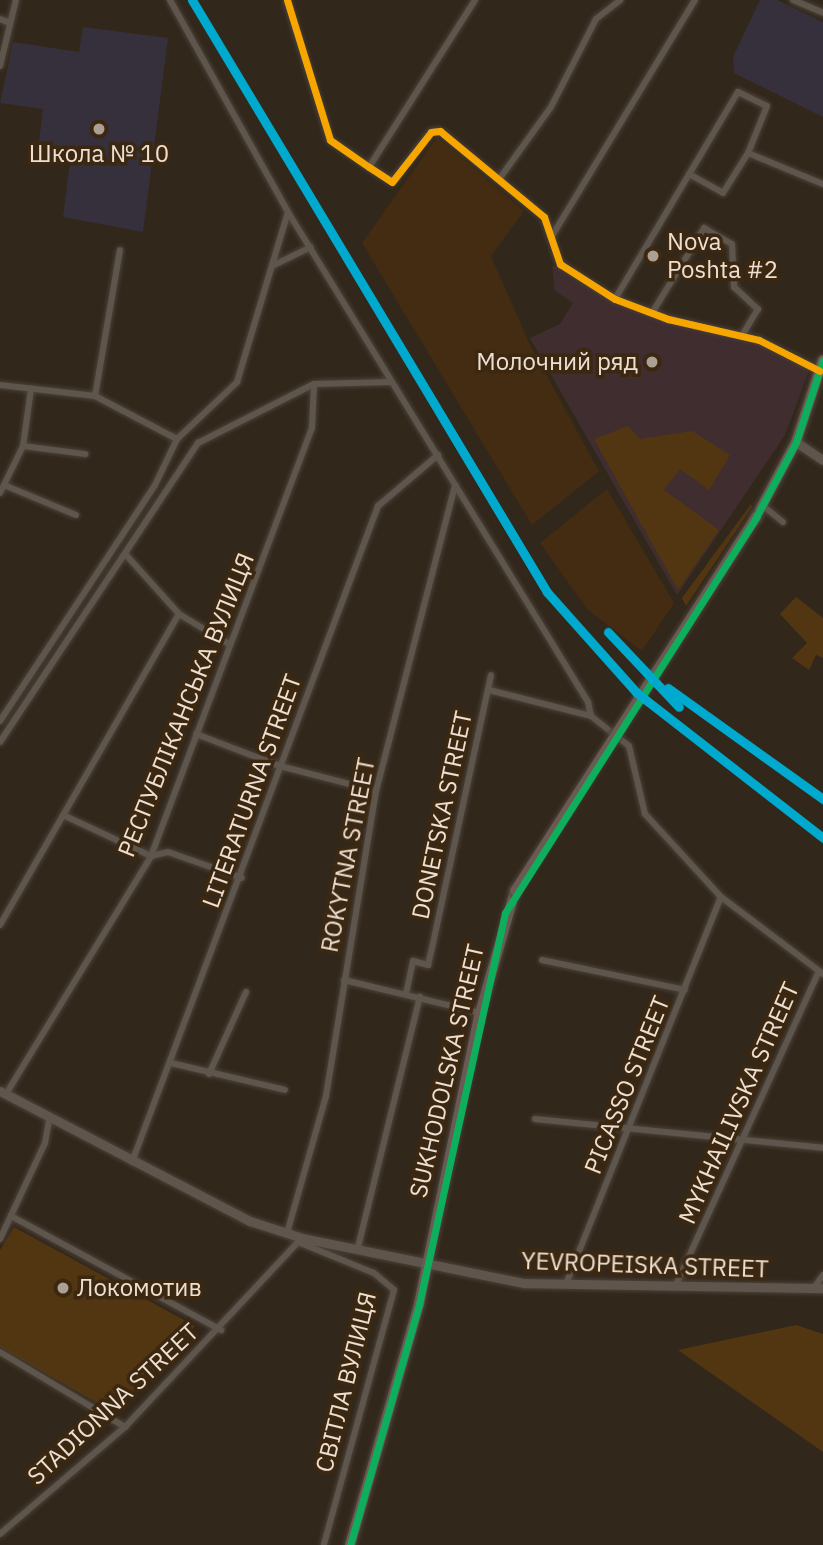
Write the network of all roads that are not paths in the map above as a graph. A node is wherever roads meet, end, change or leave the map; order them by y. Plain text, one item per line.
1 (16, 0) edge
2 (170, 0) edge
3 (287, 0) edge
4 (475, 0) edge
5 (620, 0) edge
6 (695, 0) edge
7 (793, 0) edge
8 (823, 13) edge
9 (0, 19) edge
10 (10, 23) junction
11 (0, 66) edge
12 (748, 153) junction
13 (369, 167) junction
14 (689, 174) junction
15 (500, 178) junction
16 (823, 184) edge
17 (288, 212) junction
18 (552, 236) junction
19 (311, 247) junction
20 (120, 250) dead end
21 (272, 266) junction
22 (615, 299) junction
23 (652, 313) junction
24 (743, 336) junction
25 (822, 365) edge
26 (391, 382) junction
27 (314, 384) junction
28 (0, 385) edge
29 (31, 389) junction
30 (95, 396) junction
31 (177, 439) junction
32 (796, 442) junction
33 (23, 446) junction
34 (85, 454) dead end
35 (438, 455) junction
36 (823, 460) edge
37 (4, 485) junction
38 (455, 485) junction
39 (0, 493) edge
40 (762, 505) junction
41 (76, 515) dead end
42 (783, 522) dead end
43 (127, 556) junction
44 (178, 614) junction
45 (229, 644) junction
46 (491, 675) dead end
47 (489, 690) junction
48 (591, 716) junction
49 (0, 721) edge
50 (196, 734) junction
51 (0, 742) edge
52 (280, 766) junction
53 (376, 791) junction
54 (63, 815) junction
55 (151, 856) junction
56 (242, 878) junction
57 (722, 897) junction
58 (0, 925) edge
59 (542, 960) dead end
60 (821, 972) edge
61 (344, 980) junction
62 (685, 989) junction
63 (246, 992) dead end
64 (406, 994) junction
65 (420, 998) junction
66 (480, 1013) junction
67 (170, 1063) junction
68 (209, 1074) junction
69 (285, 1090) dead end
70 (3, 1093) edge
71 (51, 1115) junction
72 (536, 1119) dead end
73 (631, 1128) junction
74 (746, 1138) junction
75 (823, 1149) edge
76 (132, 1162) junction
77 (13, 1217) junction
78 (287, 1233) junction
79 (0, 1239) edge
80 (300, 1240) junction
81 (358, 1247) junction
82 (424, 1262) junction
83 (823, 1275) edge
84 (565, 1286) junction
85 (674, 1288) junction
86 (823, 1288) edge
87 (813, 1289) junction
88 (221, 1330) junction
89 (0, 1352) edge
90 (125, 1427) junction
91 (0, 1534) edge
92 (324, 1545) edge
93 (350, 1545) edge

1 - 10 street
2 - 17 street
3 - 13 street
4 - 13 street
5 - 15 street
6 - 18 street
7 - 8 street
9 - 10 street
10 - 11 street
12 - 14 street
12 - 14 street
12 - 16 street
13 - 15 street
14 - 22 street
15 - 18 street
17 - 19 street
17 - 21 street
18 - 22 street
19 - 21 street
19 - 26 street
20 - 30 street
21 - 31 street
22 - 23 street
23 - 24 street
23 - 24 street
24 - 25 street
25 - 32 main road, SUKHODOLSKA STREET
26 - 27 street
26 - 35 street
27 - 43 street
27 - 45 street, РЕСПУБЛІКАНСЬКА ВУЛИЦЯ
28 - 29 street
29 - 30 street
29 - 33 street
30 - 31 street
31 - 49 street
32 - 36 street
32 - 40 main road, SUKHODOLSKA STREET
33 - 34 street
33 - 37 street
35 - 38 street
35 - 52 street, LITERATURNA STREET
37 - 39 street
37 - 41 street
38 - 48 street
38 - 53 street, ROKYTNA STREET
40 - 42 street
40 - 66 main road, SUKHODOLSKA STREET, bridge
43 - 44 street
43 - 51 street
44 - 45 street
44 - 54 street
45 - 50 street, РЕСПУБЛІКАНСЬКА ВУЛИЦЯ
46 - 47 street, DONETSKA STREET
47 - 48 street, DONETSKA STREET
47 - 64 street
48 - 57 street, DONETSKA STREET
50 - 52 street
50 - 55 street, РЕСПУБЛІКАНСЬКА ВУЛИЦЯ
52 - 53 street
52 - 56 street, LITERATURNA STREET
53 - 61 street, ROKYTNA STREET
54 - 55 street
54 - 58 street
55 - 56 street
55 - 70 street, РЕСПУБЛІКАНСЬКА ВУЛИЦЯ
56 - 67 street, LITERATURNA STREET
57 - 60 street
57 - 62 street, PICASSO STREET
59 - 62 street
60 - 74 street, MYKHAILIVSKA STREET
61 - 64 street
61 - 78 street, ROKYTNA STREET
62 - 73 street, PICASSO STREET
63 - 68 street
64 - 65 street
65 - 66 street
65 - 81 street
66 - 82 main road, SUKHODOLSKA STREET
67 - 68 street
67 - 76 street, LITERATURNA STREET
68 - 69 street
70 - 71 street, YEVROPEISKA STREET
71 - 76 street, YEVROPEISKA STREET
71 - 77 street
72 - 73 street
73 - 74 street
73 - 84 street, PICASSO STREET
74 - 75 street
74 - 85 street, MYKHAILIVSKA STREET
76 - 78 street, YEVROPEISKA STREET
77 - 79 street
77 - 88 street, STADIONNA STREET
78 - 80 street, YEVROPEISKA STREET
80 - 81 street, YEVROPEISKA STREET
80 - 88 street, STADIONNA STREET
80 - 92 street, СВІТЛА ВУЛИЦЯ
81 - 82 street, YEVROPEISKA STREET
82 - 84 street, YEVROPEISKA STREET
82 - 93 main road, SUKHODOLSKA STREET
83 - 87 street
84 - 85 street, YEVROPEISKA STREET
85 - 87 street, YEVROPEISKA STREET
86 - 87 street, YEVROPEISKA STREET
88 - 90 street, STADIONNA STREET
89 - 90 street
90 - 91 street, STADIONNA STREET

